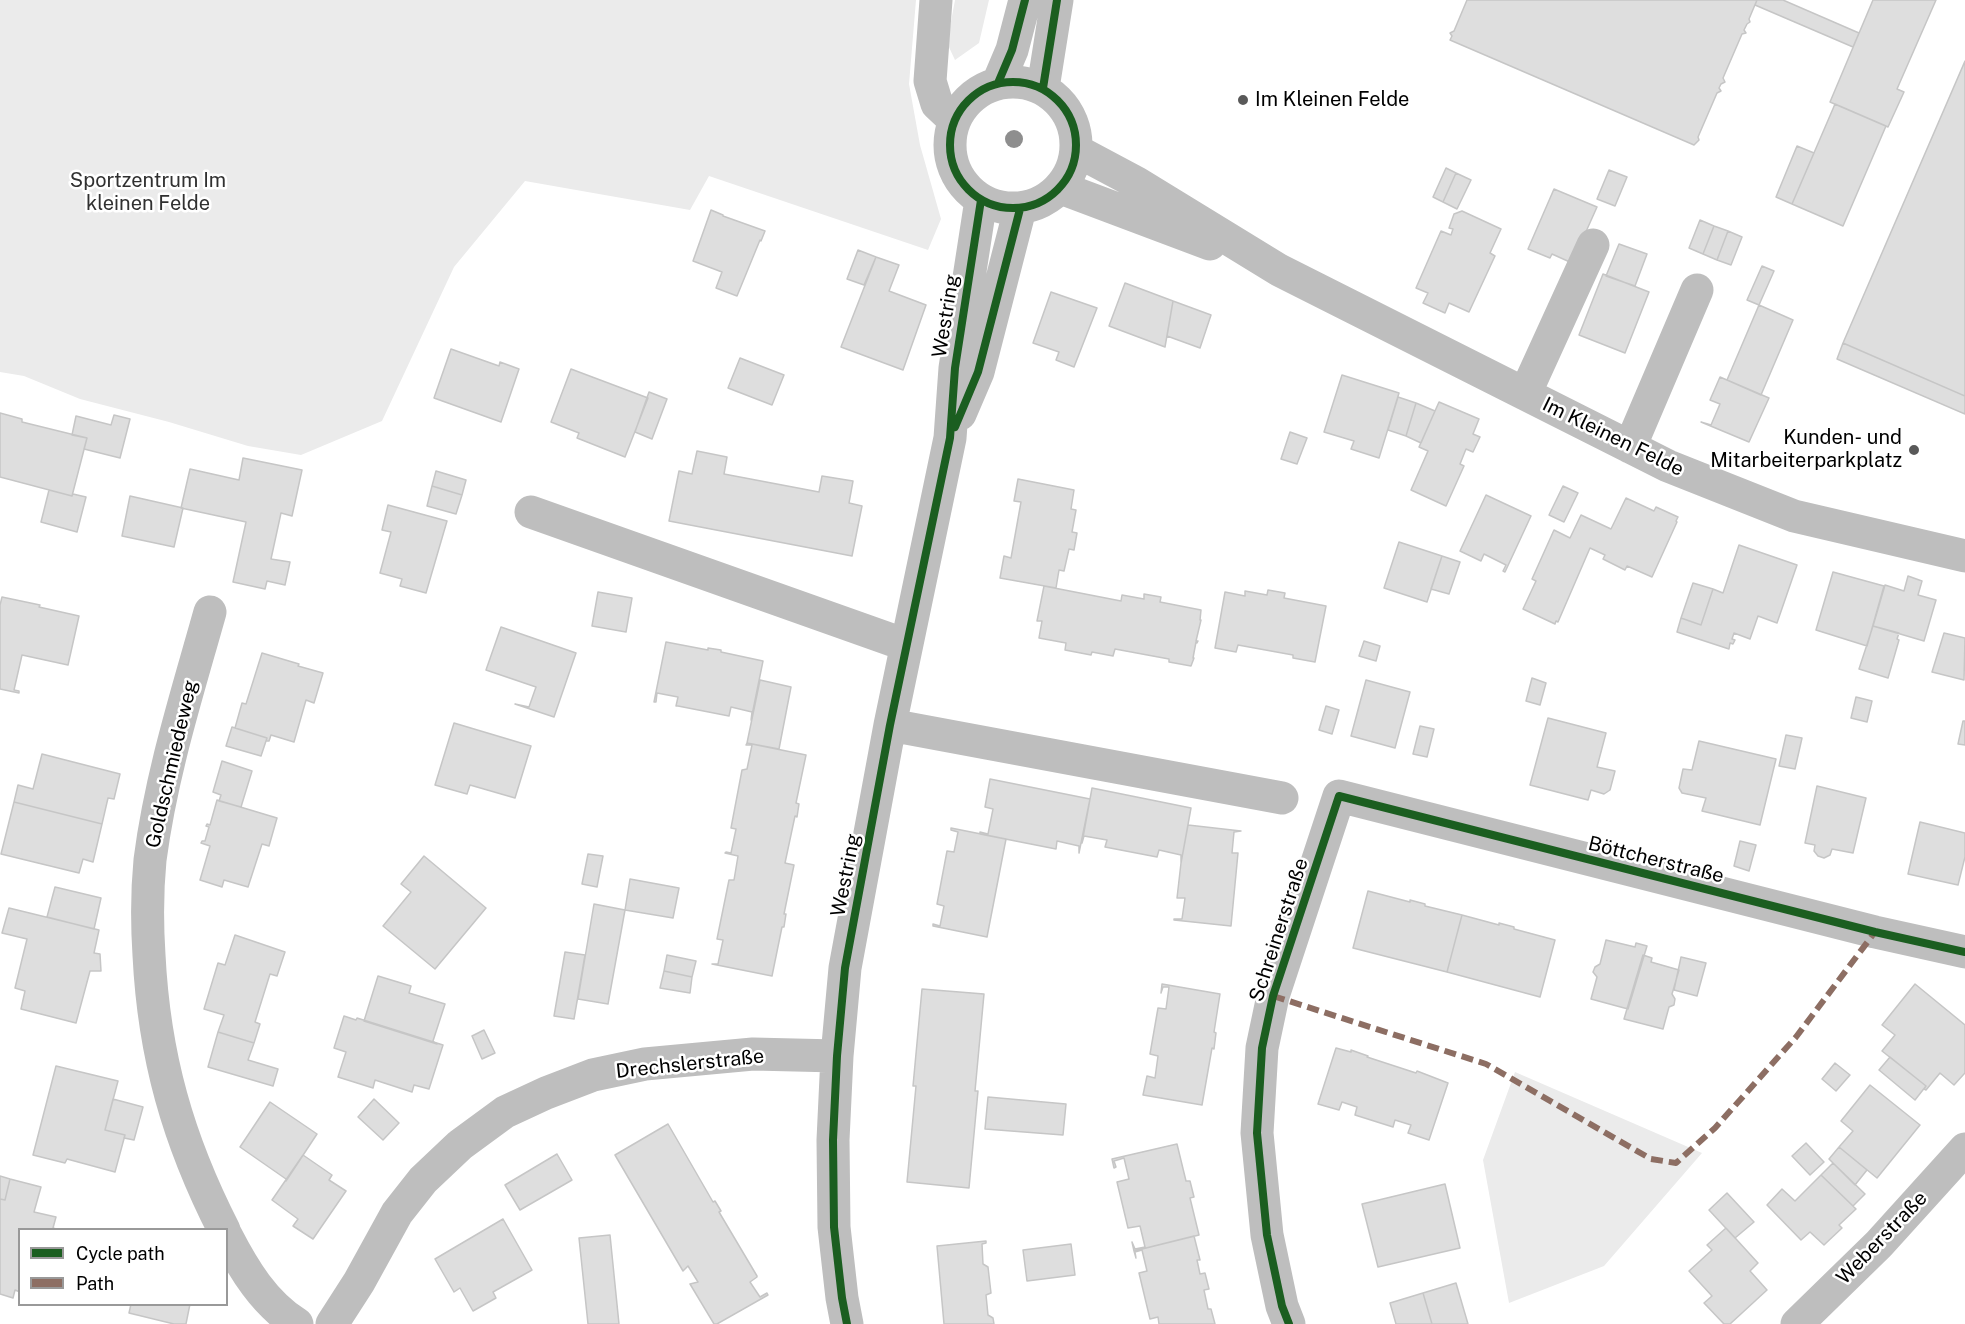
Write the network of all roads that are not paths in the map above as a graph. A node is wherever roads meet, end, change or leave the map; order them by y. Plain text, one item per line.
1 (936, 0) edge
2 (1025, 0) edge
3 (1057, 0) edge
4 (998, 83) junction
5 (1043, 88) junction
6 (954, 120) junction
7 (1077, 151) junction
8 (1061, 188) junction
9 (981, 200) junction
10 (1020, 209) junction
11 (1593, 245) dead end
12 (1279, 270) junction
13 (1697, 290) dead end
14 (1525, 394) junction
15 (950, 438) junction
16 (1630, 447) junction
17 (531, 512) dead end
18 (1965, 556) edge
19 (210, 612) dead end
20 (906, 645) junction
21 (890, 725) junction
22 (1340, 796) joint
23 (1282, 798) dead end
24 (1965, 952) edge
25 (837, 1056) junction
26 (1965, 1149) edge
27 (223, 1228) edge
28 (228, 1238) edge
29 (297, 1324) edge
30 (332, 1324) edge
31 (847, 1324) edge
32 (1289, 1324) edge
33 (1797, 1324) edge

1 - 6 street
2 - 4 street
3 - 5 street
4 - 5 street
4 - 6 street
5 - 7 street
6 - 9 street
7 - 8 street
7 - 12 street, Im Kleinen Felde
8 - 10 street
8 - 12 street, Im Kleinen Felde
9 - 10 street
9 - 15 street, Westring
10 - 15 street, Westring
11 - 14 street
12 - 14 street, Im Kleinen Felde
13 - 16 street
14 - 16 street, Im Kleinen Felde
15 - 20 street, Westring
16 - 18 street, Im Kleinen Felde
17 - 20 street
19 - 27 street, Goldschmiedeweg
20 - 21 street, Westring
21 - 23 street
21 - 25 street, Westring
22 - 24 street, Böttcherstraße
22 - 32 street, Schreinerstraße
25 - 30 street, Drechslerstraße
25 - 31 street, Westring
26 - 33 street, Weberstraße
28 - 29 street

